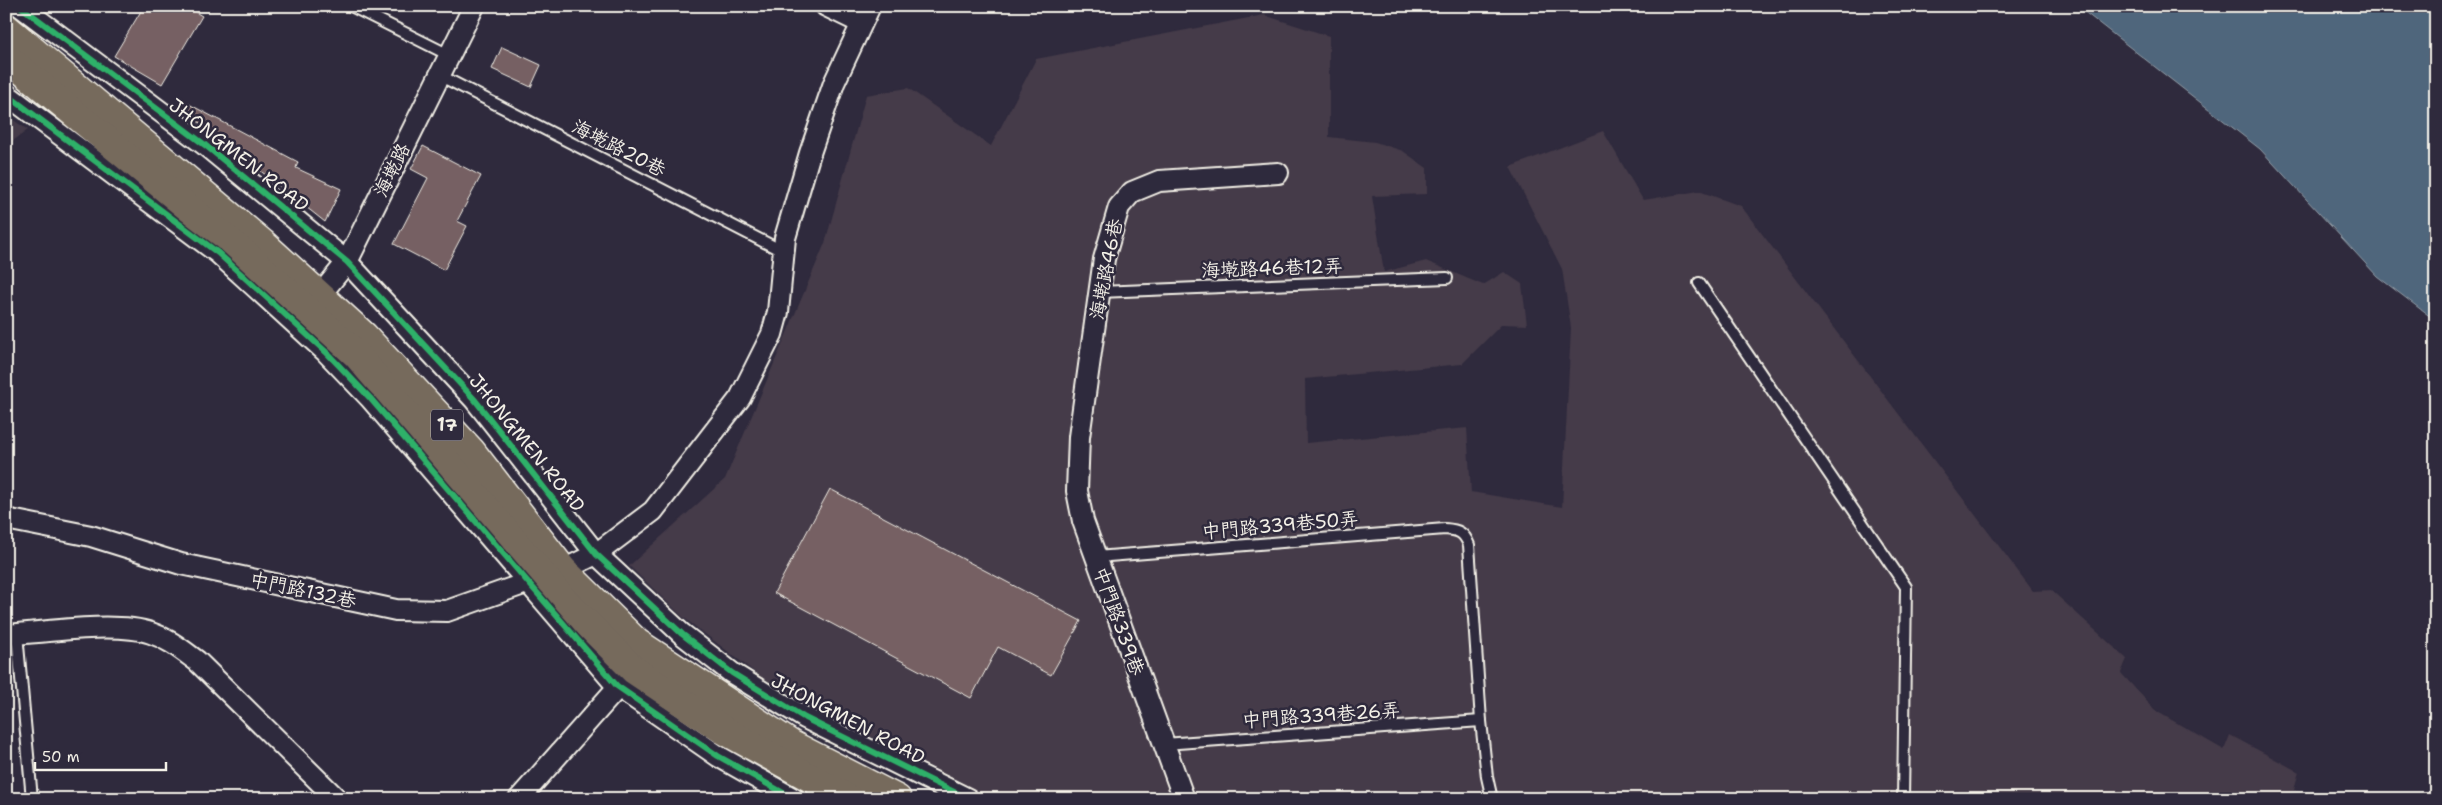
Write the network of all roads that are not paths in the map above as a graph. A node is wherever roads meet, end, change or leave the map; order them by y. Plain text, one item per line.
1 (20, 6) edge
2 (351, 6) edge
3 (474, 6) edge
4 (826, 6) edge
5 (866, 15) edge
6 (6, 28) edge
7 (449, 55) junction
8 (6, 57) edge
9 (439, 76) junction
10 (6, 94) edge
11 (1278, 173) dead end
12 (784, 252) junction
13 (347, 262) junction
14 (1447, 278) dead end
15 (1700, 283) dead end
16 (1099, 292) junction
17 (307, 309) junction
18 (1079, 437) joint
19 (6, 519) edge
20 (596, 554) junction
21 (1096, 557) junction
22 (544, 576) junction
23 (12, 634) edge
24 (626, 678) junction
25 (1481, 721) junction
26 (1164, 744) junction
27 (964, 798) edge
28 (32, 799) edge
29 (336, 799) edge
30 (518, 799) edge
31 (794, 799) edge
32 (849, 799) edge
33 (897, 799) edge
34 (1184, 799) edge
35 (1492, 799) edge
36 (1903, 799) edge

1 - 13 street, JHONGMEN ROAD
2 - 7 lane
3 - 7 street, 海墘路
4 - 5 street
5 - 12 street, 中門路132巷
6 - 17 main road, 17
7 - 9 street, 海墘路
8 - 17 main road, 17
9 - 12 lane, 海墘路20巷
9 - 13 street, 海墘路
10 - 17 street
11 - 16 street, 海墘路46巷
12 - 20 street, 中門路132巷
13 - 17 street, 海墘路
13 - 20 street, JHONGMEN ROAD
14 - 16 lane, 海墘路46巷12弄
15 - 36 lane
16 - 18 street, 海墘路46巷
17 - 22 street
17 - 22 main road, 17
18 - 21 street, 中門路339巷
19 - 22 street, 中門路132巷
20 - 22 street, 中門路132巷
20 - 27 street, JHONGMEN ROAD
21 - 25 lane, 中門路339巷50弄
21 - 26 street, 中門路339巷
22 - 24 main road, 17
22 - 33 main road, 17
23 - 28 lane
23 - 29 street
24 - 30 street
24 - 31 street
24 - 32 main road, 17
25 - 26 lane, 中門路339巷26弄
25 - 35 lane
26 - 34 street, 中門路339巷

